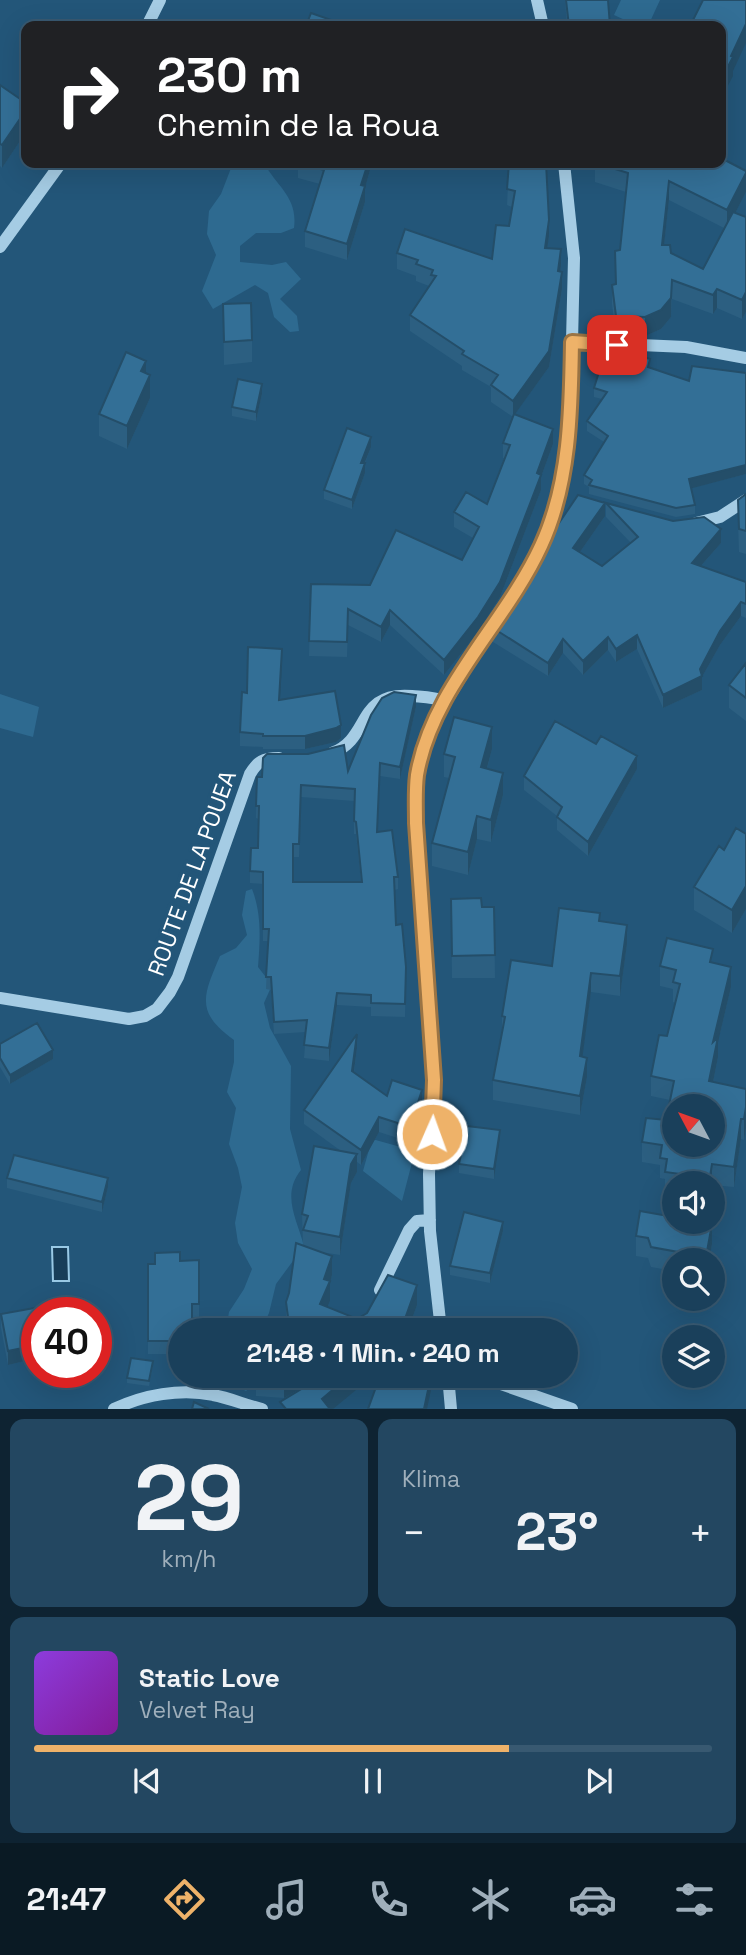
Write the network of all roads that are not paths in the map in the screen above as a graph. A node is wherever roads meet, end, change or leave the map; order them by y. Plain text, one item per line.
1 (160, 0) edge
2 (537, 0) edge
3 (150, 21) edge
4 (542, 21) edge
5 (57, 168) edge
6 (565, 168) edge
7 (0, 247) edge
8 (572, 342) junction
9 (746, 358) edge
10 (746, 500) edge
11 (684, 525) edge
12 (445, 701) junction
13 (316, 756) edge
14 (289, 758) edge
15 (0, 998) edge
16 (430, 1220) junction
17 (372, 1305) edge
18 (439, 1318) edge
19 (449, 1388) edge
20 (512, 1388) edge
21 (114, 1409) edge
22 (262, 1409) edge
23 (451, 1409) edge
24 (572, 1409) edge

1 - 3 street
2 - 4 street
5 - 7 street
6 - 8 street
8 - 9 street
8 - 12 street
10 - 11 street
12 - 13 street
12 - 16 street
14 - 15 street, ROUTE DE LA POUEA
16 - 17 street
16 - 18 street
19 - 23 street
20 - 24 street
21 - 22 street

